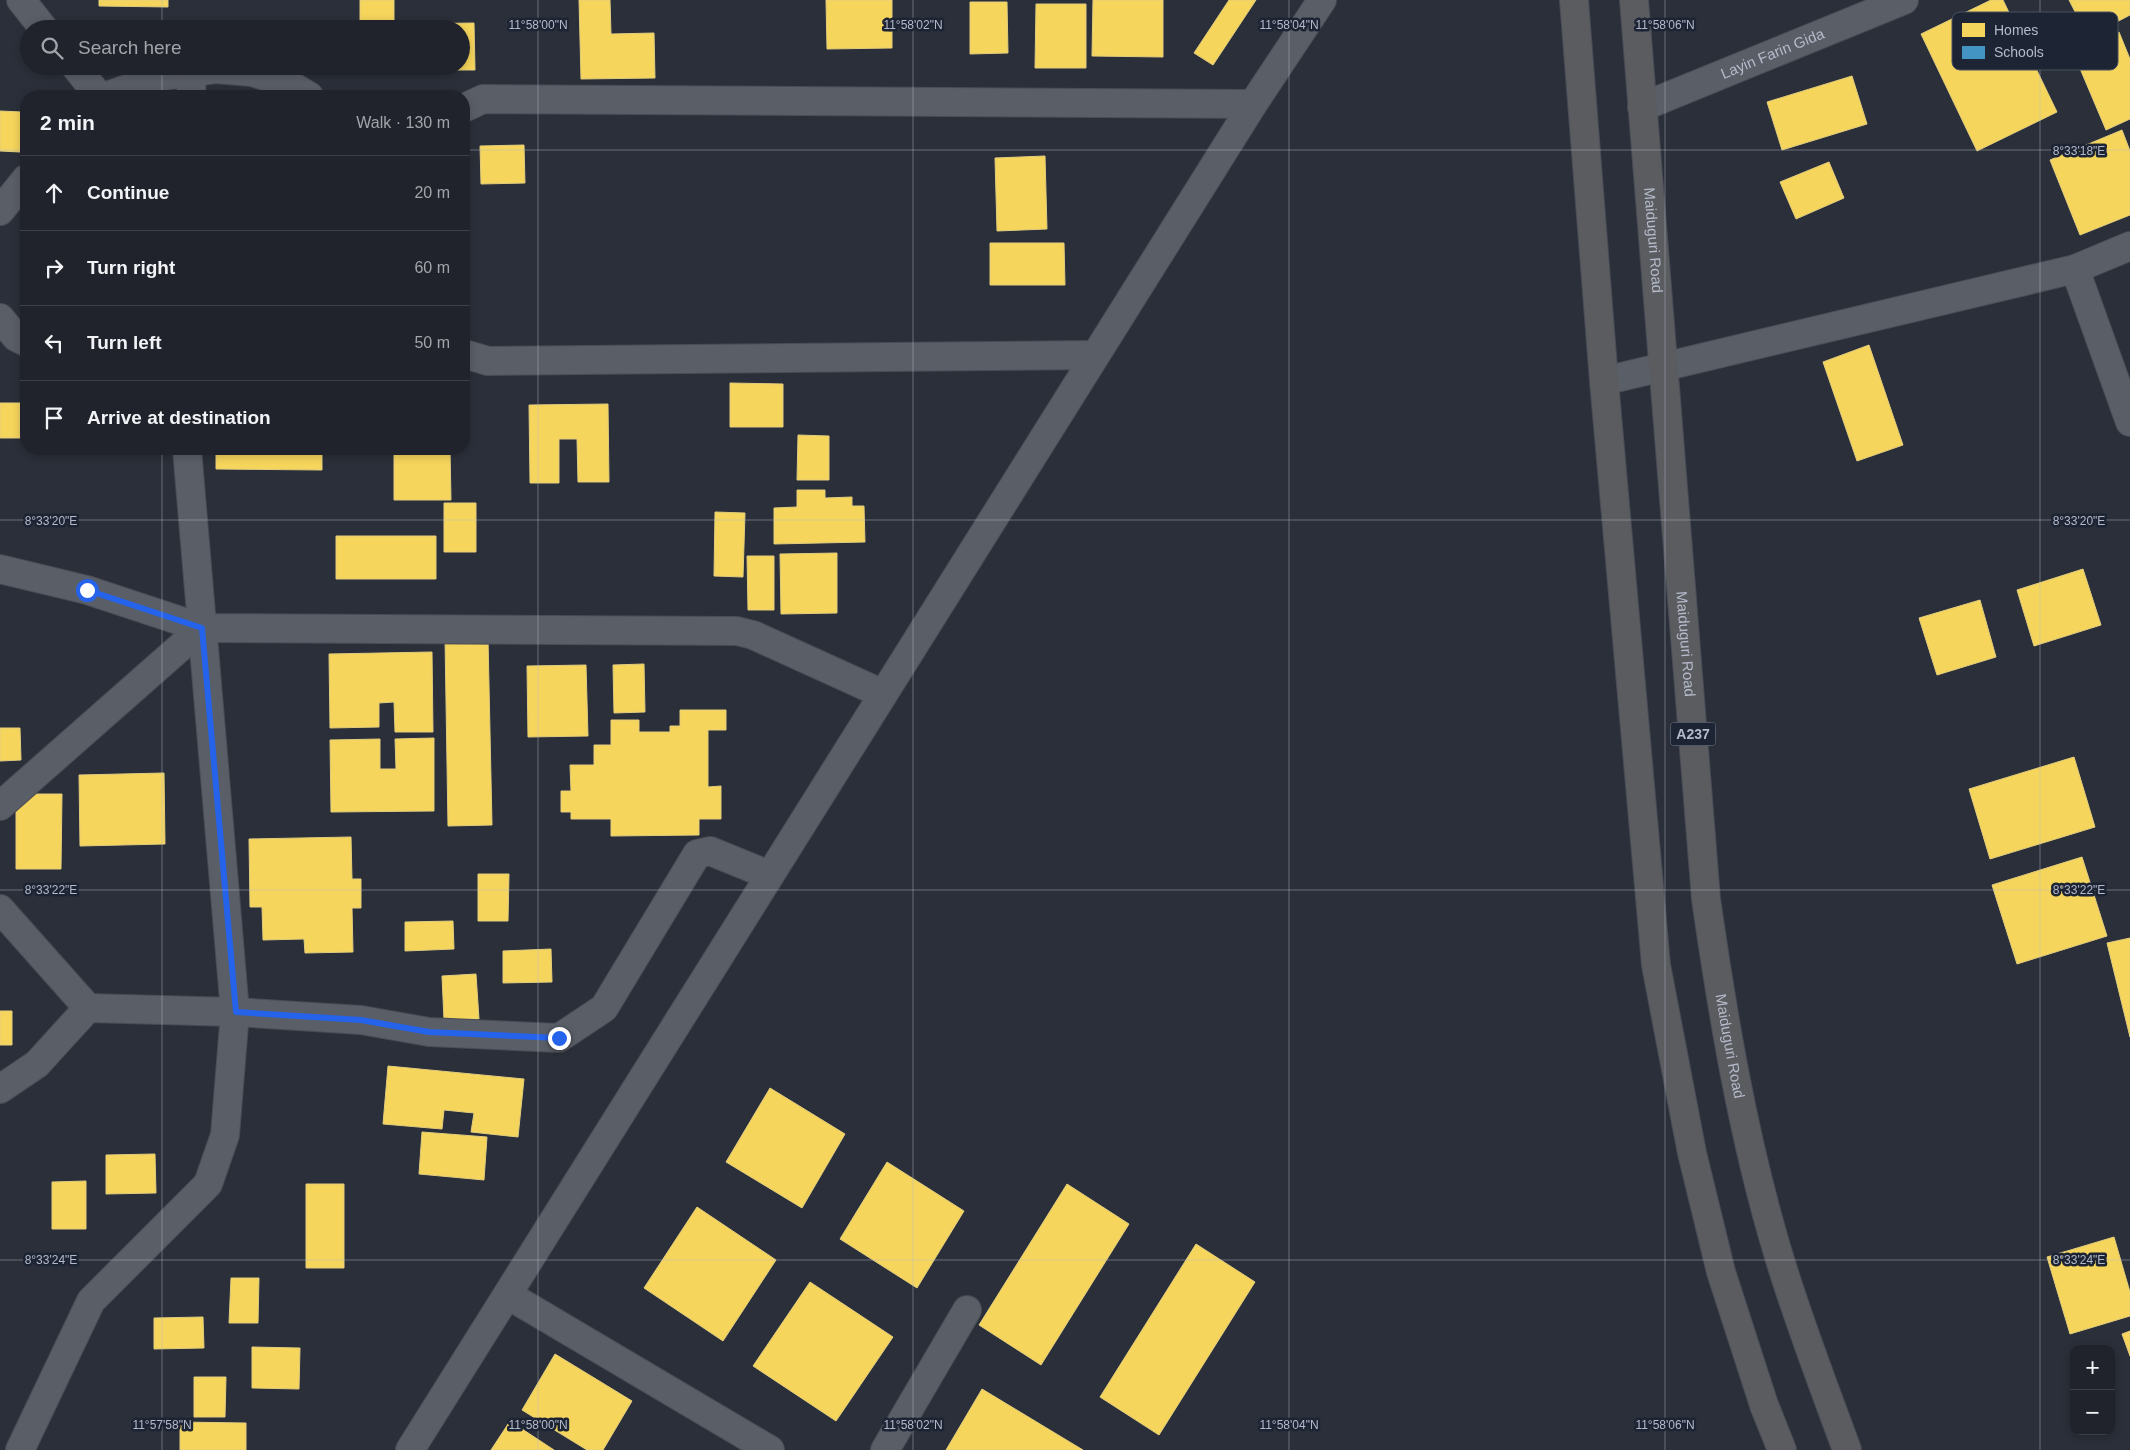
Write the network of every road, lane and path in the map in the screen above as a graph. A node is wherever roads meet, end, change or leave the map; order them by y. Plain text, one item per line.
1 (21, 0) edge
2 (1322, 0) edge
3 (1574, 0) edge
4 (1634, 0) edge
5 (1904, 0) edge
6 (37, 20) edge
7 (82, 75) edge
8 (206, 75) edge
9 (261, 75) edge
10 (192, 84) edge
11 (94, 90) edge
12 (123, 90) edge
13 (299, 90) edge
14 (1253, 104) junction
15 (470, 105) edge
16 (1642, 107) junction
17 (20, 186) edge
18 (0, 211) edge
19 (2130, 246) edge
20 (2075, 269) junction
21 (0, 318) edge
22 (20, 339) edge
23 (1094, 355) junction
24 (470, 356) edge
25 (1663, 367) junction
26 (1604, 381) junction
27 (2130, 422) edge
28 (187, 455) edge
29 (0, 569) edge
30 (202, 628) junction
31 (883, 694) junction
32 (0, 806) edge
33 (769, 875) junction
34 (0, 910) edge
35 (88, 1008) junction
36 (236, 1012) junction
37 (0, 1089) edge
38 (508, 1295) junction
39 (967, 1310) dead end
40 (20, 1450) edge
41 (410, 1450) edge
42 (770, 1450) edge
43 (885, 1450) edge
44 (1782, 1450) edge
45 (1848, 1450) edge

1 - 6 street
2 - 14 street
3 - 26 highway
4 - 16 highway, Maiduguri Road / A237
5 - 16 street, Layin Farin Gida
7 - 11 street
8 - 10 street
9 - 13 street
10 - 12 street
14 - 15 street
14 - 23 street
16 - 25 highway, Maiduguri Road / A237
17 - 18 street
19 - 20 street
20 - 25 street
20 - 27 street
21 - 22 street
23 - 24 street
23 - 31 street
25 - 26 street
25 - 45 highway, Maiduguri Road / A237
26 - 44 highway
28 - 30 street
29 - 30 street
30 - 31 street
30 - 32 street
30 - 36 street
31 - 33 street
33 - 36 street
33 - 38 street
34 - 35 street
35 - 36 street
35 - 37 street
36 - 40 street
38 - 41 street
38 - 42 street
39 - 43 street

